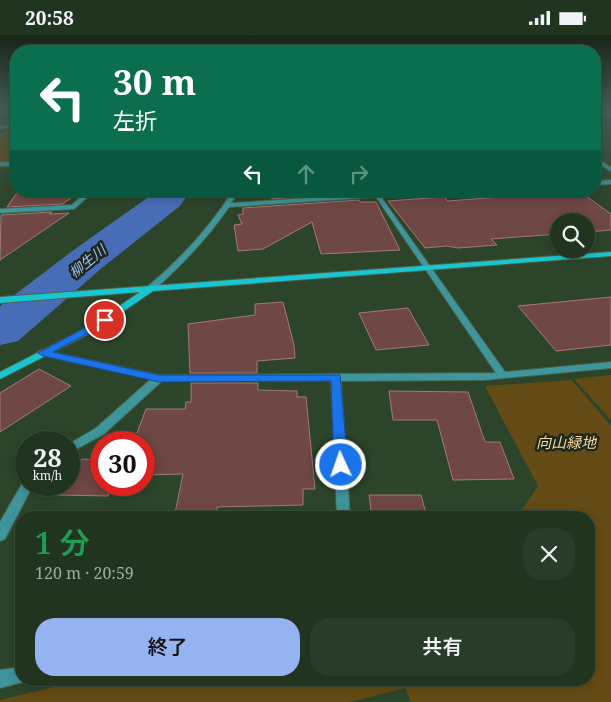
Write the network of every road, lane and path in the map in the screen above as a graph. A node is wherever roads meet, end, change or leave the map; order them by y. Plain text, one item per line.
1 (85, 197) edge
2 (233, 197) edge
3 (326, 197) edge
4 (378, 197) edge
5 (228, 205) junction
6 (0, 211) edge
7 (611, 254) edge
8 (426, 269) junction
9 (150, 289) junction
10 (0, 300) edge
11 (43, 353) junction
12 (611, 365) edge
13 (0, 376) edge
14 (502, 376) junction
15 (159, 378) junction
16 (336, 378) junction
17 (80, 443) edge
18 (21, 496) edge
19 (344, 511) edge
20 (0, 535) edge
21 (15, 676) edge
22 (0, 679) edge

1 - 6 street
2 - 5 street
3 - 5 street
4 - 8 street
5 - 9 street
7 - 8 street
8 - 9 street
8 - 14 street
9 - 10 street
9 - 11 street
11 - 13 street
11 - 15 street
12 - 14 street
14 - 16 street
15 - 16 street
15 - 17 street
16 - 19 street
18 - 20 street
21 - 22 street

